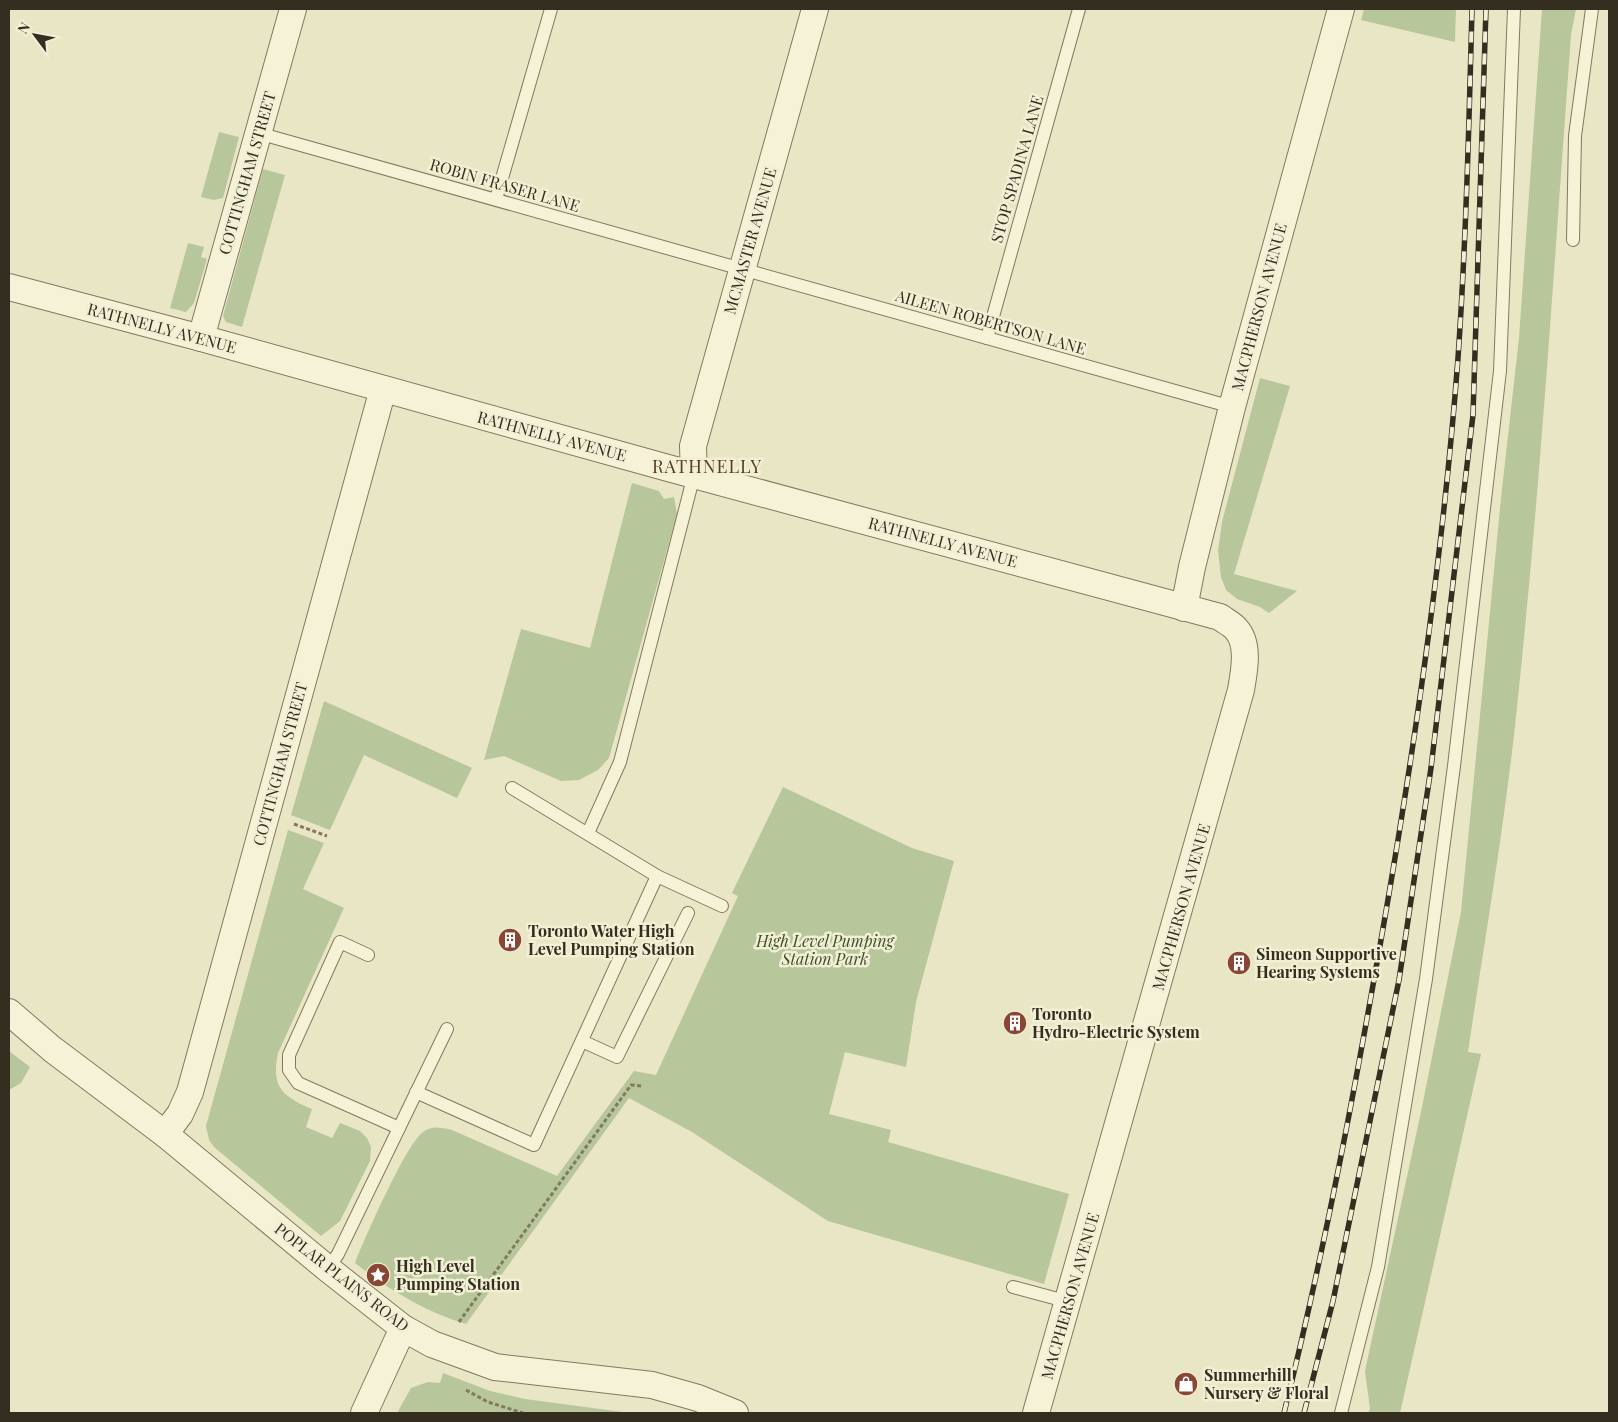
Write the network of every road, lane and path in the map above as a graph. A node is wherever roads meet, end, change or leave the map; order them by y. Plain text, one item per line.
1 (293, 9) edge
2 (552, 9) edge
3 (815, 9) edge
4 (1079, 9) edge
5 (1341, 9) edge
6 (1514, 9) edge
7 (1592, 9) edge
8 (258, 133) junction
9 (496, 199) junction
10 (1573, 240) dead end
11 (742, 268) junction
12 (9, 287) edge
13 (201, 338) junction
14 (987, 338) junction
15 (383, 389) junction
16 (1232, 407) junction
17 (694, 475) junction
18 (1184, 608) junction
19 (1237, 630) joint
20 (512, 788) dead end
21 (286, 821) dead end
22 (588, 834) junction
23 (327, 836) dead end
24 (657, 876) junction
25 (722, 906) dead end
26 (688, 913) dead end
27 (368, 955) dead end
28 (9, 1012) edge
29 (447, 1029) dead end
30 (582, 1041) junction
31 (641, 1086) dead end
32 (416, 1092) junction
33 (399, 1128) junction
34 (165, 1134) junction
35 (328, 1269) junction
36 (1013, 1287) dead end
37 (1070, 1302) junction
38 (458, 1325) dead end
39 (403, 1328) junction
40 (459, 1386) dead end
41 (364, 1413) edge
42 (523, 1413) edge
43 (735, 1413) edge
44 (1036, 1413) edge
45 (1341, 1413) edge

1 - 8 street, COTTINGHAM STREET
2 - 9 lane
3 - 11 street, MCMASTER AVENUE
4 - 14 lane, STOP SPADINA LANE
5 - 16 street, MACPHERSON AVENUE
6 - 45 lane
7 - 10 lane
8 - 9 lane, ROBIN FRASER LANE
8 - 13 street, COTTINGHAM STREET
9 - 11 lane, ROBIN FRASER LANE
11 - 14 lane, AILEEN ROBERTSON LANE
11 - 17 street, MCMASTER AVENUE
12 - 13 street, RATHNELLY AVENUE
13 - 15 street, RATHNELLY AVENUE
14 - 16 lane, AILEEN ROBERTSON LANE
15 - 17 street, RATHNELLY AVENUE
15 - 34 street, COTTINGHAM STREET
16 - 18 street, MACPHERSON AVENUE
17 - 18 street, RATHNELLY AVENUE
17 - 22 lane
18 - 19 street, RATHNELLY AVENUE
19 - 37 street, MACPHERSON AVENUE
20 - 22 lane
21 - 23 path
22 - 24 lane
24 - 25 lane
24 - 30 lane
26 - 30 lane
27 - 33 lane
28 - 34 street, POPLAR PLAINS ROAD
29 - 32 lane
30 - 32 lane
31 - 38 path
32 - 33 lane
33 - 35 lane
34 - 35 street, POPLAR PLAINS ROAD
35 - 39 street, POPLAR PLAINS ROAD
36 - 37 lane
37 - 44 street, MACPHERSON AVENUE
39 - 41 street
39 - 43 street, POPLAR PLAINS ROAD
40 - 42 path

